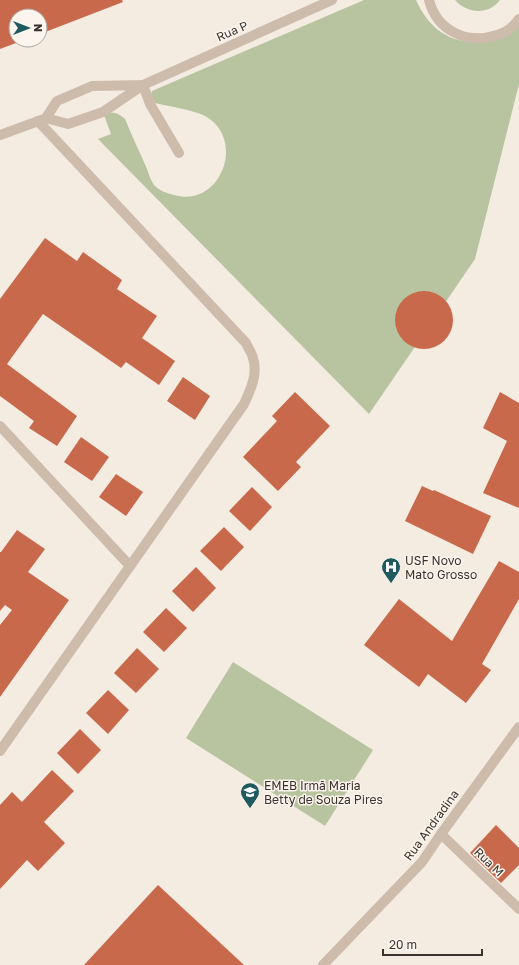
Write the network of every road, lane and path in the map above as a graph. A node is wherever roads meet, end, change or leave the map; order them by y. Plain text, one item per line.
1 (332, 0) edge
2 (429, 0) edge
3 (519, 19) edge
4 (143, 85) junction
5 (42, 120) junction
6 (0, 135) edge
7 (179, 154) dead end
8 (0, 426) edge
9 (130, 566) junction
10 (519, 727) edge
11 (0, 751) edge
12 (441, 834) junction
13 (519, 909) edge
14 (323, 965) edge

1 - 4 street, Rua P
2 - 3 street
4 - 5 street
4 - 5 street
4 - 7 street
5 - 6 street
5 - 9 street
8 - 9 street
9 - 11 street
10 - 12 street, Rua Andradina
12 - 13 street, Rua M
12 - 14 street, Rua Andradina

